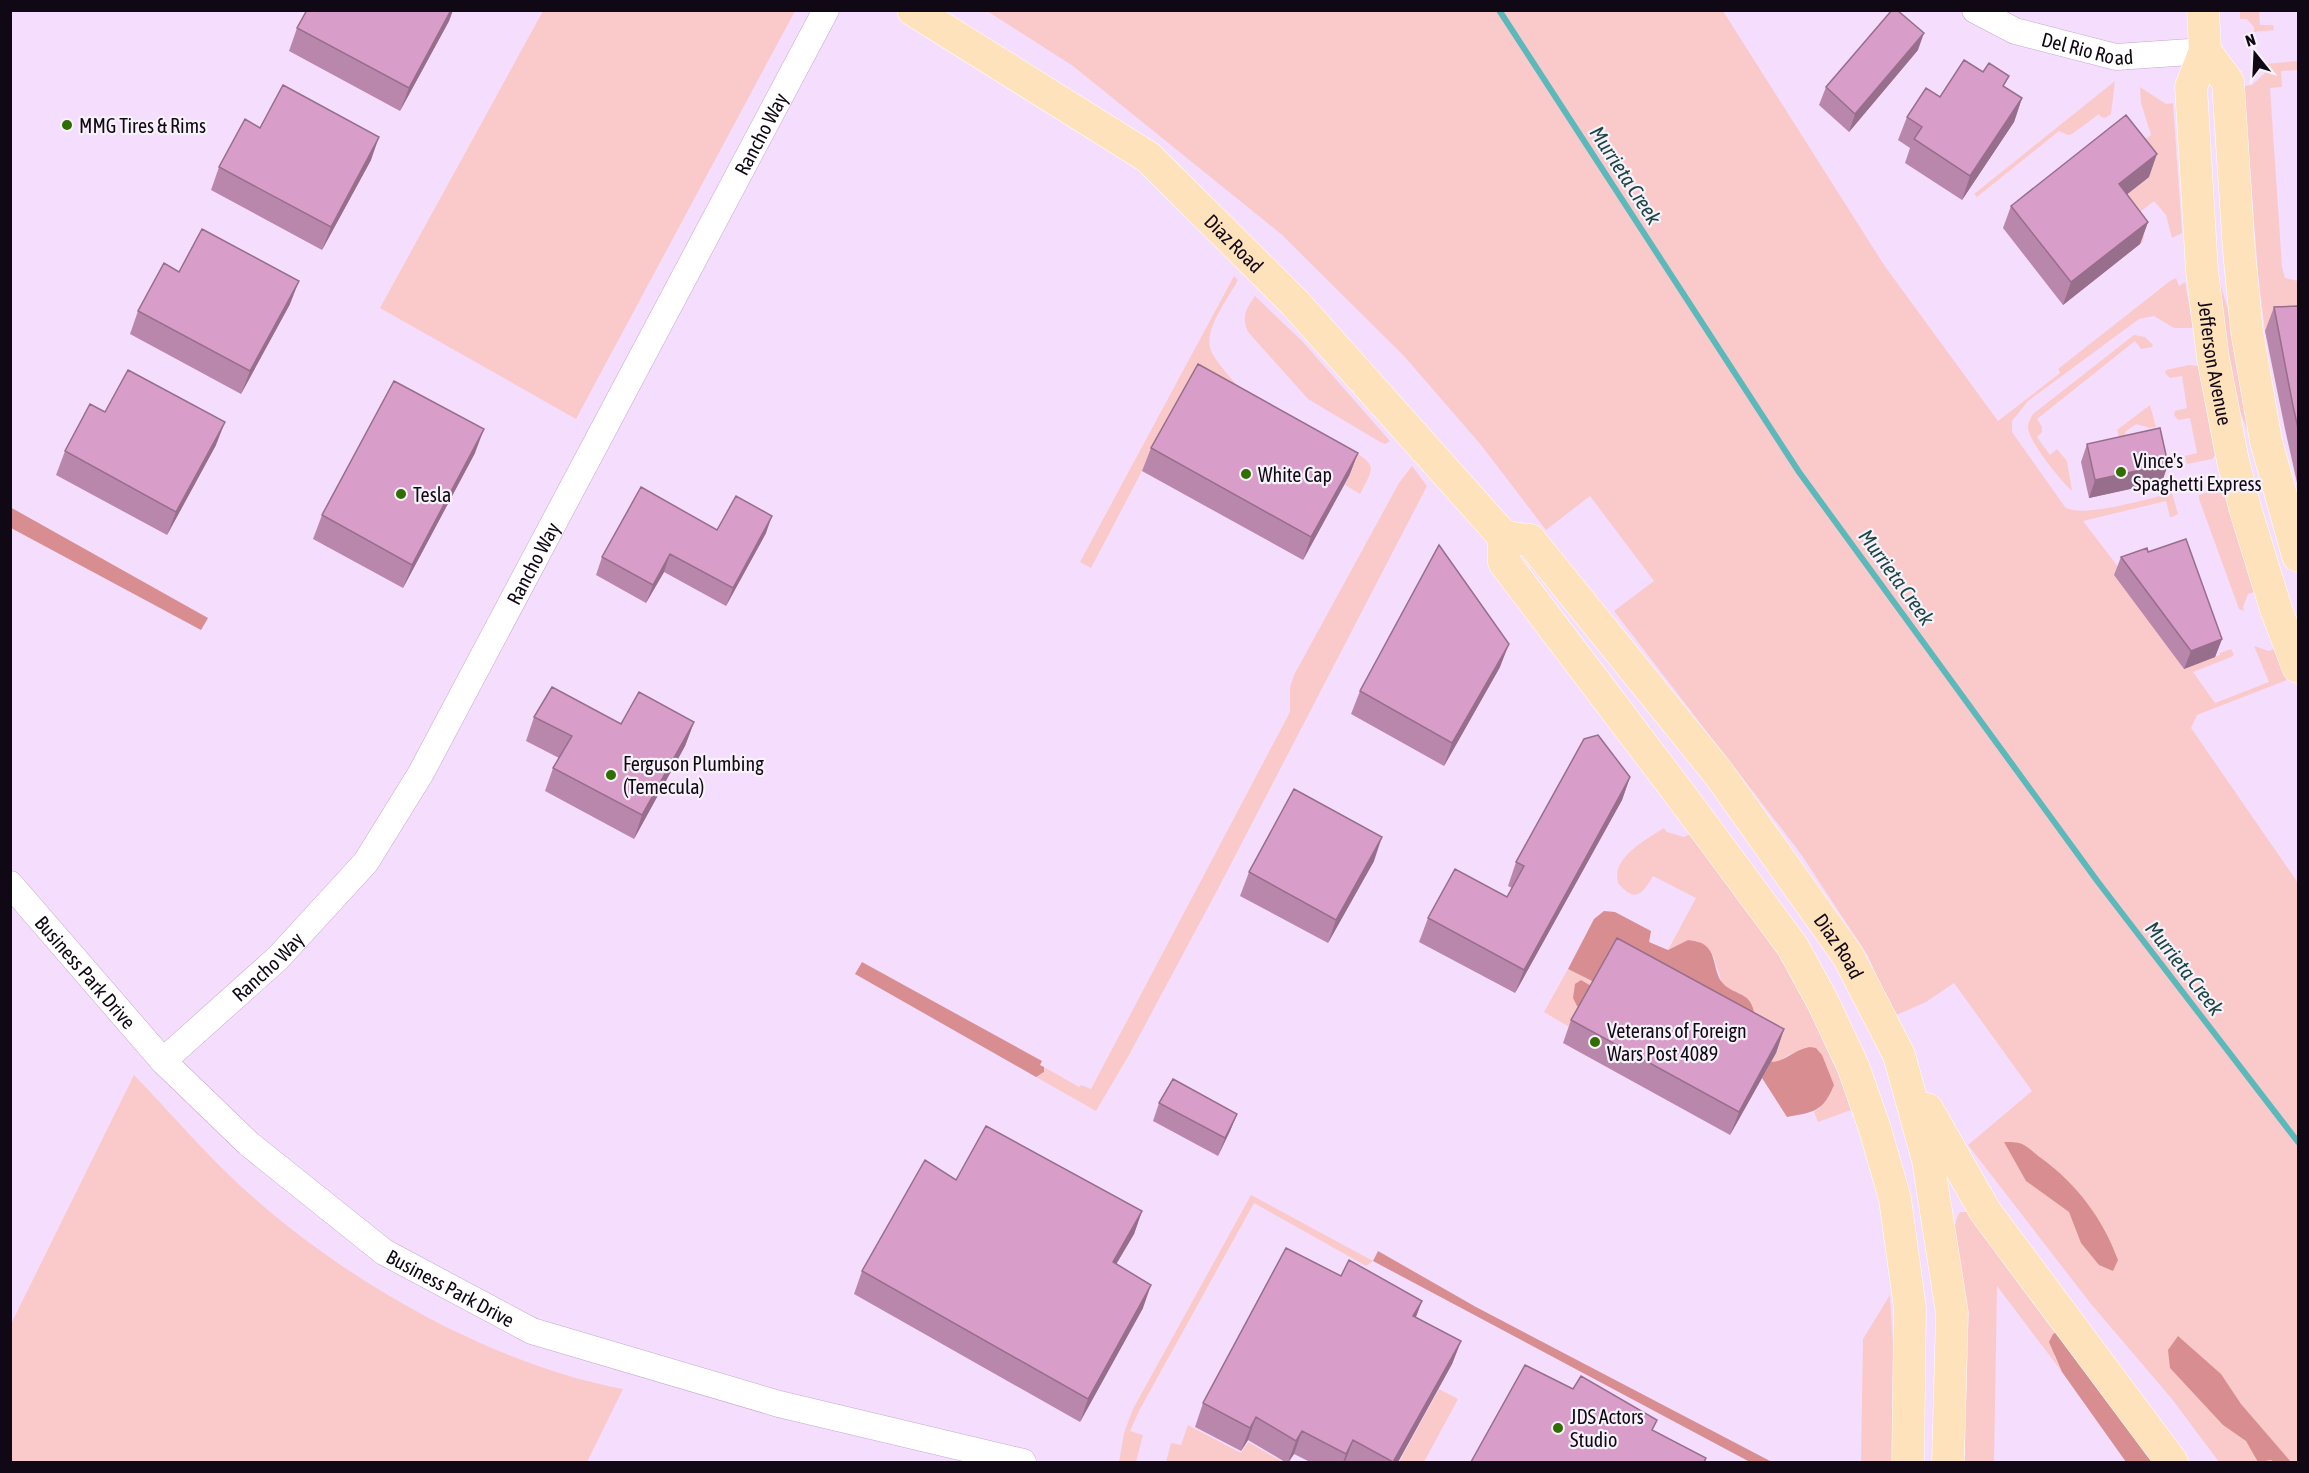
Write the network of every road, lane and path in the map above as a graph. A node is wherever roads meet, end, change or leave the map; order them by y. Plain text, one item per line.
1 (826, 10) edge
2 (913, 10) edge
3 (1975, 10) edge
4 (2203, 10) edge
5 (2205, 51) junction
6 (1504, 537) junction
7 (2298, 556) edge
8 (2291, 609) edge
9 (2298, 667) edge
10 (10, 884) edge
11 (1899, 1055) junction
12 (163, 1061) junction
13 (1023, 1462) edge
14 (1908, 1462) edge
15 (1948, 1462) edge
16 (2172, 1462) edge

1 - 12 street, Rancho Way
2 - 6 main road, Diaz Road
3 - 5 street, Del Rio Road
4 - 5 main road, Jefferson Avenue
5 - 7 main road, Jefferson Avenue
5 - 8 main road, Jefferson Avenue
6 - 11 main road, Diaz Road
6 - 14 main road, Diaz Road
8 - 9 main road, Jefferson Avenue
10 - 12 street, Business Park Drive
11 - 15 main road, Diaz Road
11 - 16 main road
12 - 13 street, Business Park Drive

